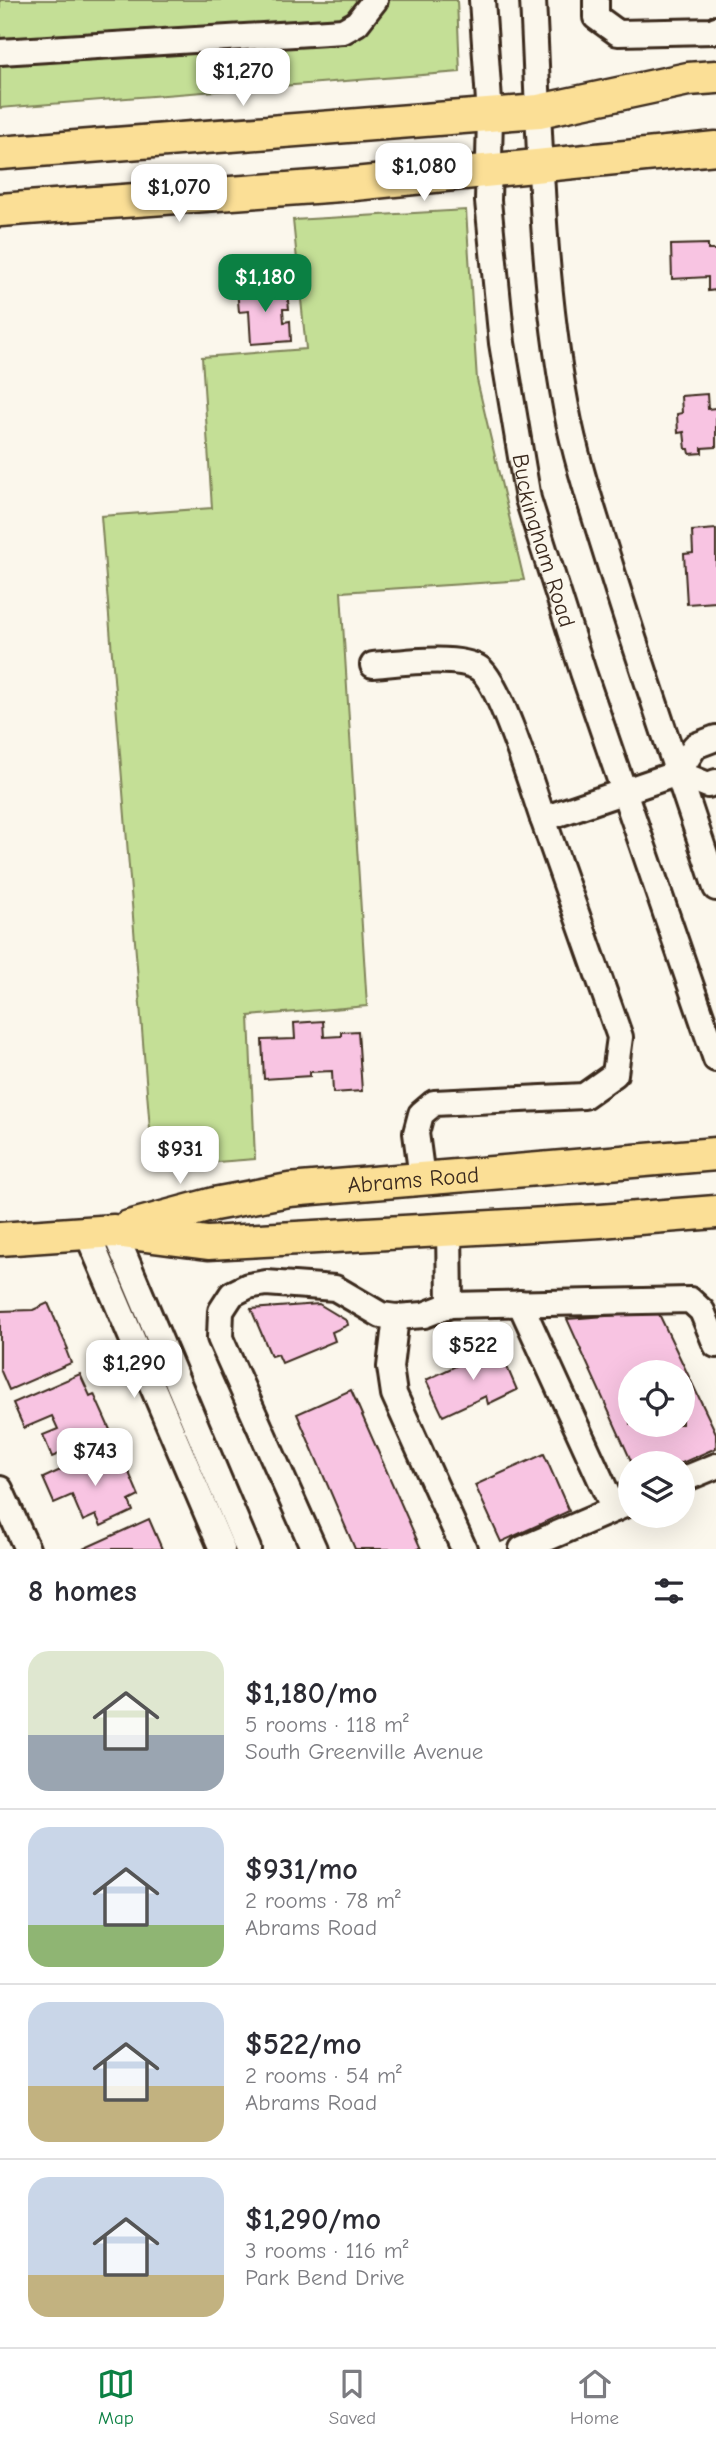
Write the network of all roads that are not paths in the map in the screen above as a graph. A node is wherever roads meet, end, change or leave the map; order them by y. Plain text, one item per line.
1 (375, 0) edge
2 (482, 0) edge
3 (533, 0) edge
4 (596, 0) edge
5 (716, 29) edge
6 (0, 52) edge
7 (716, 77) edge
8 (539, 111) junction
9 (490, 116) junction
10 (716, 148) edge
11 (0, 153) edge
12 (540, 165) junction
13 (488, 170) junction
14 (0, 210) edge
15 (373, 665) dead end
16 (716, 738) edge
17 (678, 773) junction
18 (716, 782) edge
19 (623, 792) junction
20 (543, 819) junction
21 (716, 888) edge
22 (716, 1059) edge
23 (716, 1154) edge
24 (422, 1178) junction
25 (716, 1212) edge
26 (449, 1228) junction
27 (100, 1232) junction
28 (0, 1239) edge
29 (520, 1303) junction
30 (450, 1305) junction
31 (396, 1317) junction
32 (716, 1345) edge
33 (716, 1466) edge
34 (695, 1475) edge
35 (0, 1489) edge
36 (618, 1498) edge
37 (618, 1508) edge
38 (26, 1549) edge
39 (222, 1549) edge
40 (248, 1549) edge
41 (314, 1549) edge
42 (464, 1549) edge
43 (522, 1549) edge

1 - 6 street
2 - 9 street, Buckingham Road
3 - 8 street
4 - 5 street
7 - 8 main road
8 - 9 main road
8 - 12 street
9 - 11 main road
9 - 13 street, Buckingham Road
10 - 12 main road
12 - 13 main road
12 - 17 street
13 - 14 main road
13 - 19 street, Buckingham Road
15 - 20 street
16 - 17 street
17 - 18 street
17 - 19 street
17 - 21 street
19 - 20 street
19 - 22 street, Buckingham Road
20 - 24 street
23 - 24 main road, Abrams Road
24 - 27 main road, Abrams Road
25 - 26 main road, Abrams Road
26 - 27 main road, Abrams Road
26 - 30 street
27 - 28 main road, Abrams Road
27 - 39 street
27 - 40 street
29 - 30 street
29 - 32 street
29 - 36 street
30 - 31 street
31 - 41 street
31 - 42 street
33 - 34 street
35 - 38 street
37 - 43 street

